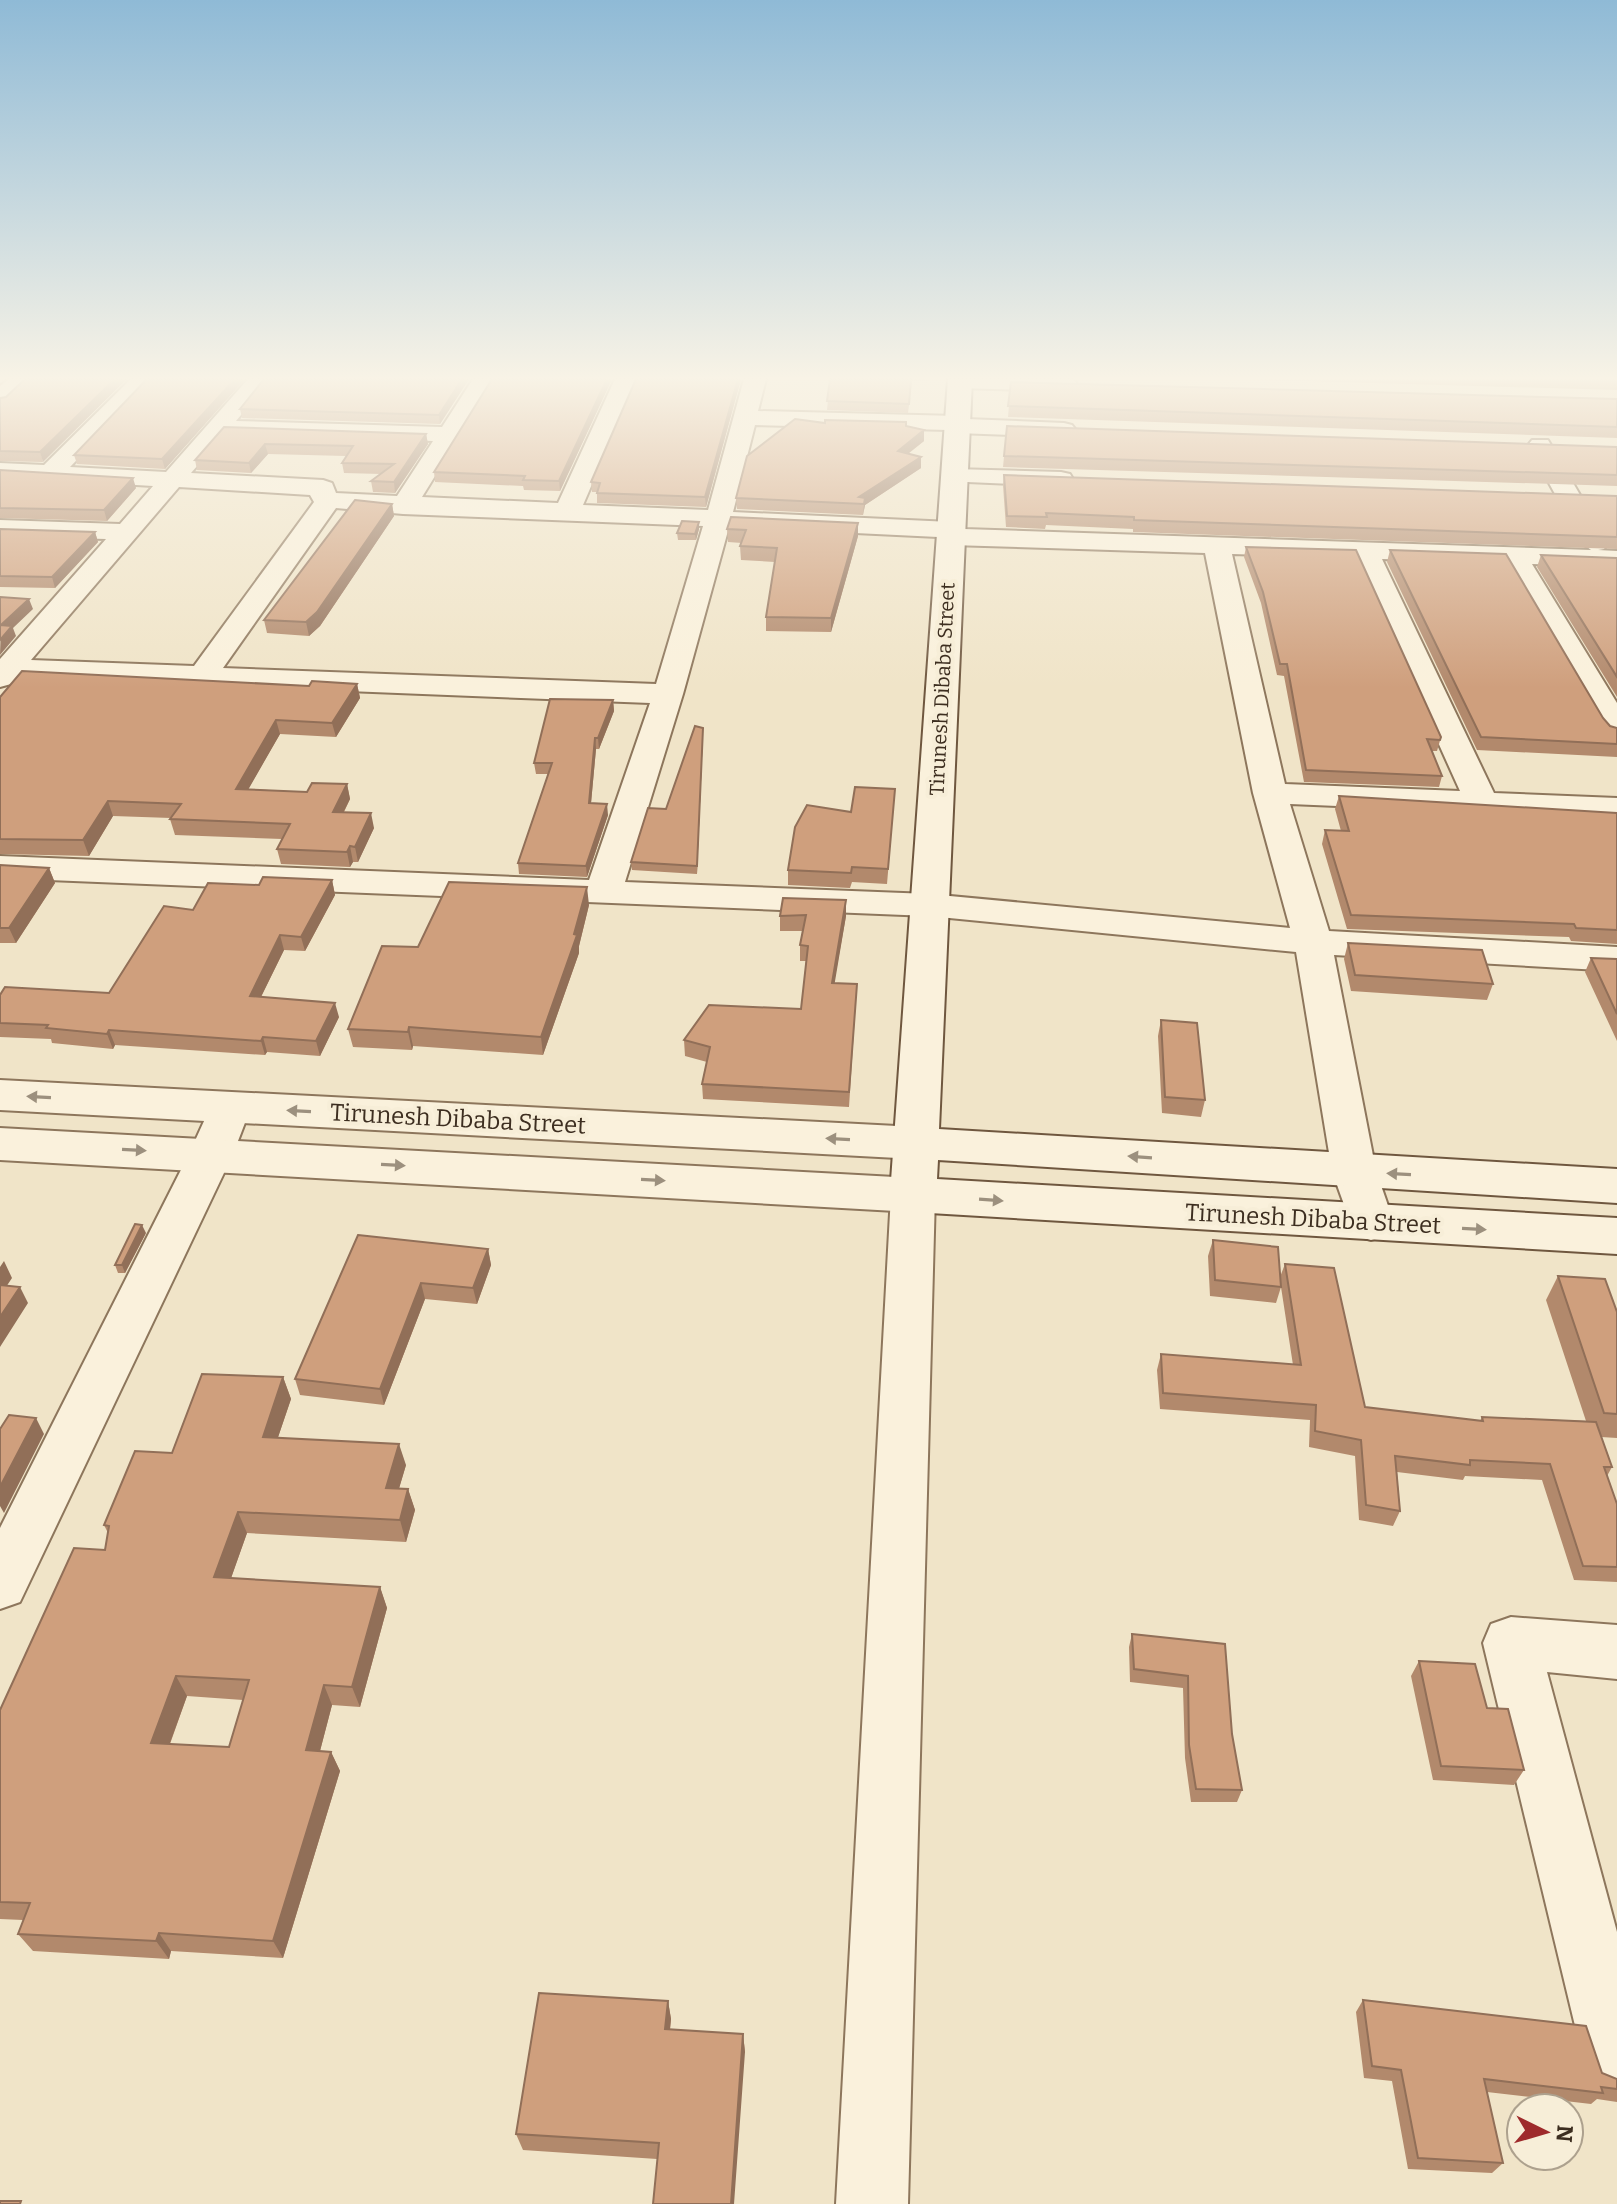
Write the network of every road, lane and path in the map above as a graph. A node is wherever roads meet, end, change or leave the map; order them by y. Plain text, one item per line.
1 (172, 482) edge
2 (232, 482) edge
3 (418, 482) edge
4 (580, 482) edge
5 (728, 482) edge
6 (954, 482) edge
7 (1567, 482) edge
8 (1536, 495) edge
9 (1580, 496) junction
10 (329, 500) junction
11 (403, 506) junction
12 (566, 513) junction
13 (718, 520) junction
14 (0, 528) edge
15 (128, 532) junction
16 (951, 534) junction
17 (1217, 546) junction
18 (1365, 551) junction
19 (1513, 556) junction
20 (1610, 559) edge
21 (27, 599) edge
22 (67, 600) junction
23 (3, 671) edge
24 (203, 675) junction
25 (668, 694) junction
26 (1617, 729) edge
27 (1270, 793) junction
28 (1482, 802) junction
29 (1617, 808) edge
30 (0, 867) edge
31 (604, 890) junction
32 (929, 905) junction
33 (1313, 942) junction
34 (1617, 959) edge
35 (0, 1095) edge
36 (230, 1107) junction
37 (0, 1144) edge
38 (211, 1154) junction
39 (914, 1169) junction
40 (1354, 1171) junction
41 (1617, 1186) edge
42 (1371, 1223) junction
43 (1617, 1236) edge
44 (11, 1536) edge
45 (0, 1584) edge
46 (1617, 1652) edge
47 (1617, 2059) edge
48 (872, 2204) edge

1 - 15 street
2 - 10 street
3 - 11 street
4 - 12 street
5 - 13 street
6 - 16 main road, Tirunesh Dibaba Street
7 - 9 street
8 - 9 street
9 - 20 street
10 - 11 street
10 - 24 street
11 - 12 street
12 - 13 street
13 - 16 street
13 - 25 street
14 - 15 street
15 - 22 street
16 - 17 street
16 - 32 main road, Tirunesh Dibaba Street
17 - 18 street
17 - 27 street
18 - 19 street
18 - 28 street
19 - 20 street
19 - 26 street
21 - 22 street
22 - 23 street
23 - 24 street
24 - 25 street
25 - 31 street
27 - 28 street
27 - 33 street
28 - 29 street
30 - 31 street
31 - 32 street
32 - 33 street
32 - 39 main road, Tirunesh Dibaba Street
33 - 34 street
33 - 40 street
36 -> 35 main road, Tirunesh Dibaba Street
36 - 38 street
39 -> 36 main road, Tirunesh Dibaba Street
37 -> 38 main road, Tirunesh Dibaba Street
38 -> 39 main road, Tirunesh Dibaba Street
38 - 44 street
40 -> 39 main road, Tirunesh Dibaba Street
39 -> 42 main road, Tirunesh Dibaba Street
39 - 48 street
41 -> 40 main road, Tirunesh Dibaba Street
40 - 42 street
42 -> 43 main road, Tirunesh Dibaba Street
44 - 45 street
46 - 47 street

